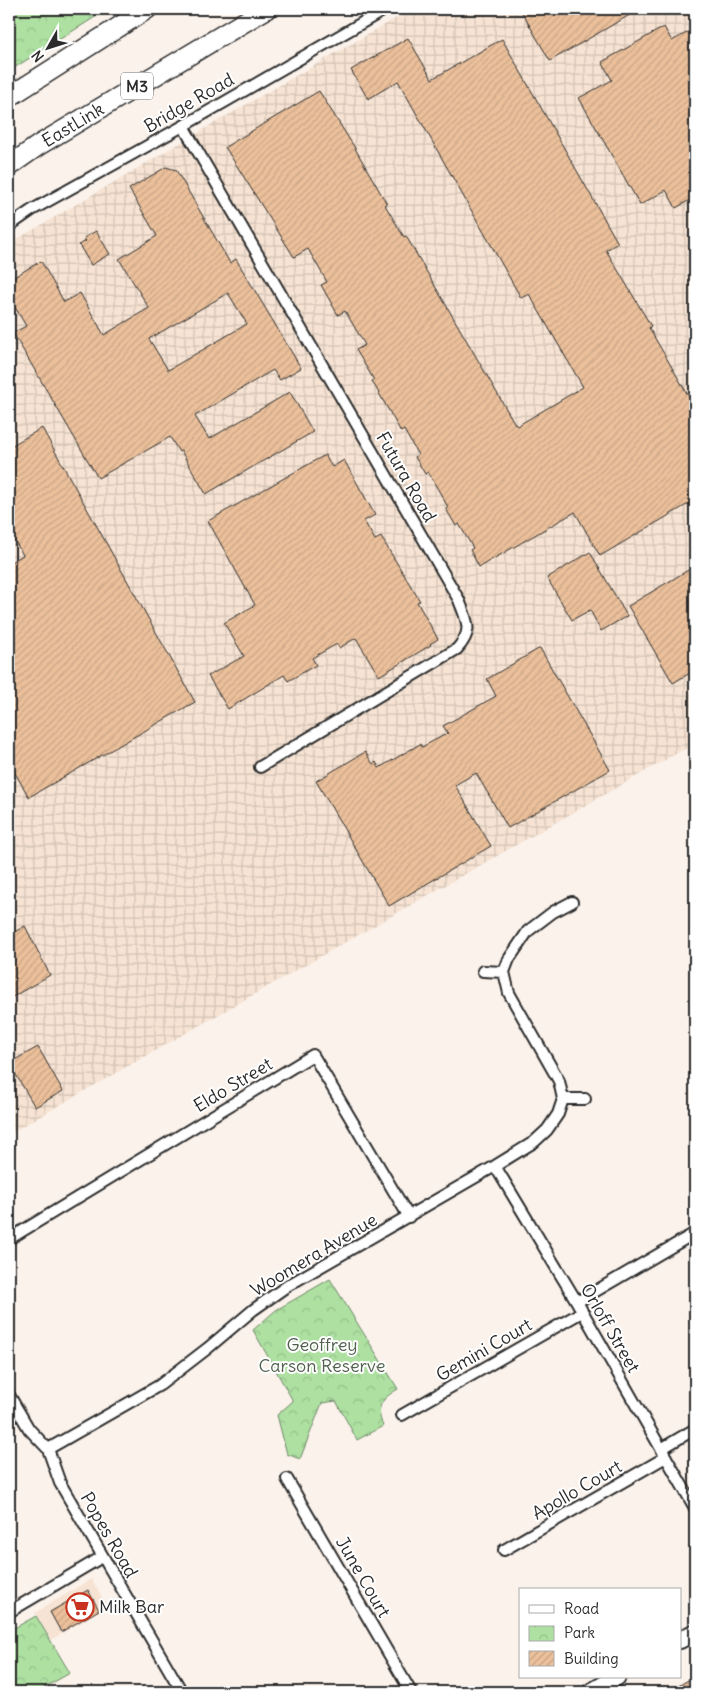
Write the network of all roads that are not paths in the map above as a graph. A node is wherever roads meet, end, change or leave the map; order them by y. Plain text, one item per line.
1 (147, 9) edge
2 (266, 9) edge
3 (386, 9) edge
4 (9, 98) edge
5 (183, 126) junction
6 (9, 166) edge
7 (9, 226) edge
8 (260, 767) dead end
9 (572, 902) dead end
10 (483, 970) dead end
11 (504, 972) junction
12 (563, 1099) junction
13 (585, 1099) dead end
14 (495, 1166) junction
15 (409, 1217) junction
16 (695, 1233) edge
17 (9, 1239) edge
18 (577, 1302) junction
19 (582, 1312) junction
20 (9, 1395) edge
21 (402, 1415) dead end
22 (695, 1429) edge
23 (48, 1449) junction
24 (663, 1453) junction
25 (287, 1479) dead end
26 (695, 1508) edge
27 (504, 1550) dead end
28 (102, 1557) junction
29 (9, 1612) edge
30 (695, 1632) edge
31 (682, 1639) edge
32 (615, 1678) edge
33 (182, 1692) edge
34 (411, 1692) edge
35 (592, 1692) edge

1 - 4 highway
2 - 6 highway, EastLink / M3
3 - 5 street, Bridge Road
5 - 7 street, Bridge Road
5 - 8 street, Futura Road
9 - 11 street
10 - 11 street
11 - 12 street
12 - 13 street
12 - 14 street, Woomera Avenue
14 - 15 street, Woomera Avenue
14 - 18 street, Orloff Street
15 - 17 street, Eldo Street
15 - 23 street, Woomera Avenue
16 - 18 street
18 - 19 street, Orloff Street
19 - 21 street, Gemini Court
19 - 24 street, Orloff Street
20 - 23 street, Popes Road
22 - 24 street, Apollo Court
23 - 28 street, Popes Road
24 - 26 street, Orloff Street
24 - 27 street, Apollo Court
25 - 34 street, June Court
28 - 29 street
28 - 33 street, Popes Road
30 - 31 main road
32 - 35 main road

